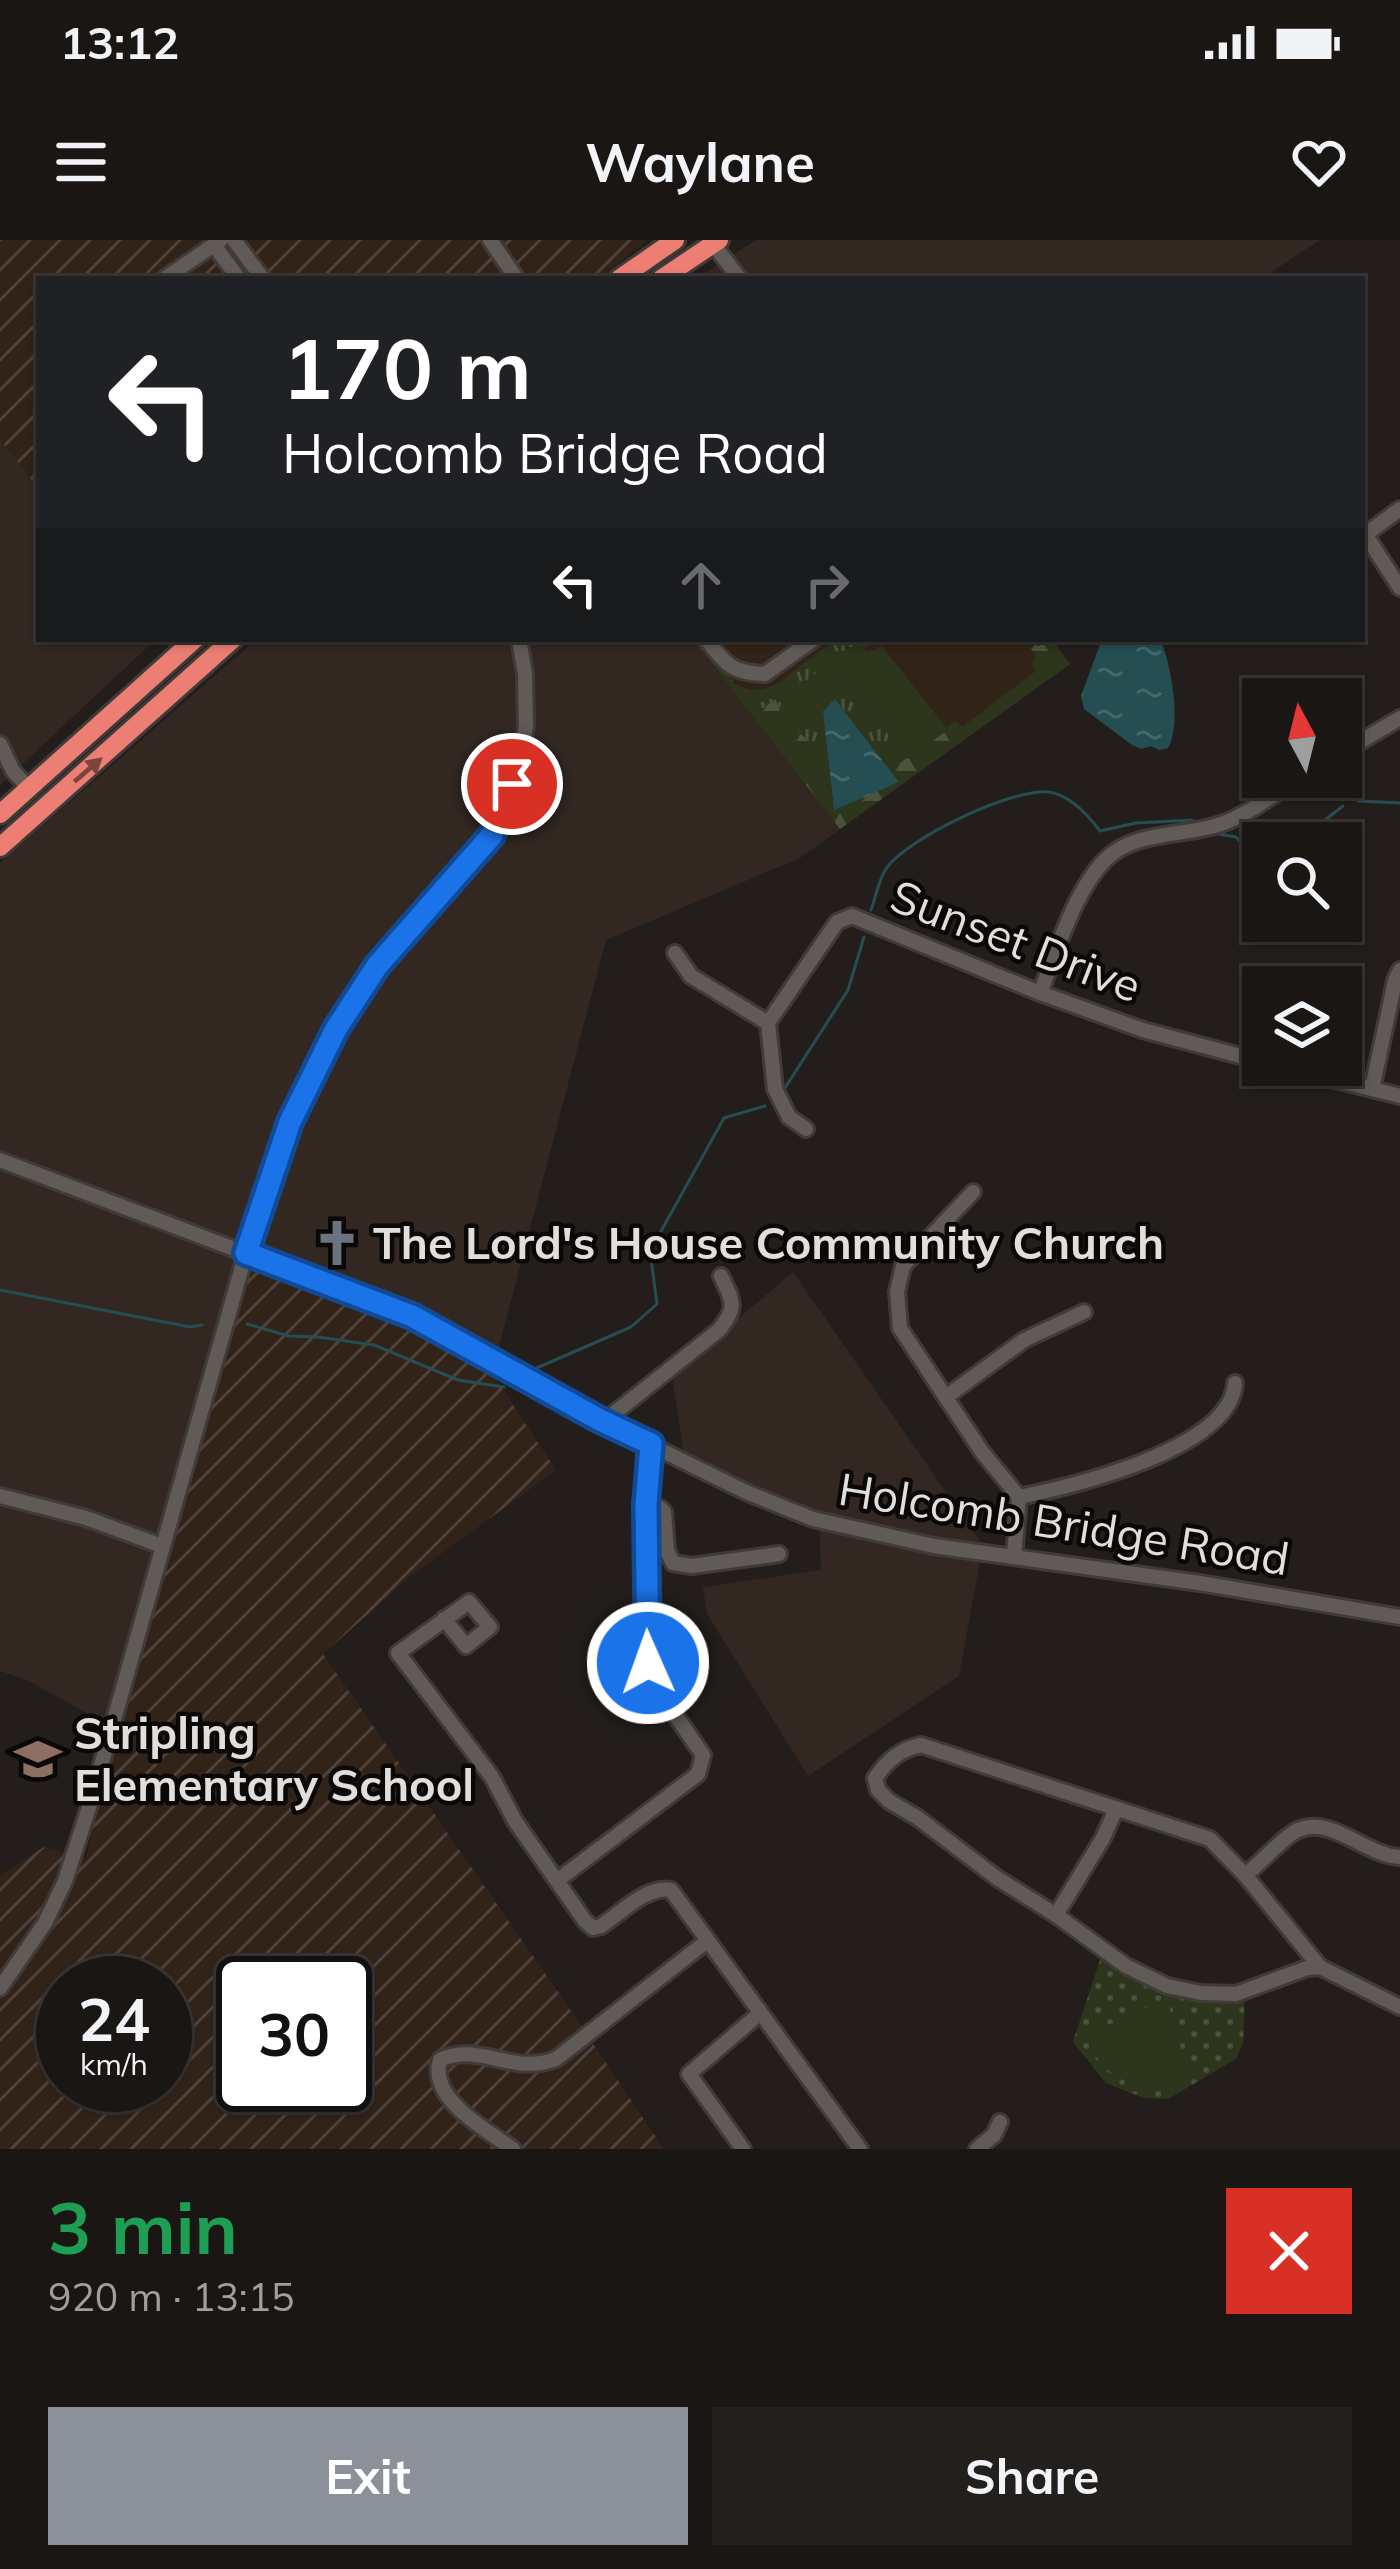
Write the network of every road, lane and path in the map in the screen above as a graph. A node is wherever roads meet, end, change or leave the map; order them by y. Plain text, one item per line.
1 (234, 240) edge
2 (490, 240) edge
3 (675, 240) edge
4 (714, 241) edge
5 (218, 242) edge
6 (168, 276) edge
7 (237, 276) edge
8 (261, 276) edge
9 (515, 276) edge
10 (623, 276) edge
11 (665, 276) edge
12 (738, 276) edge
13 (1400, 509) edge
14 (1365, 534) edge
15 (1365, 536) edge
16 (1400, 588) edge
17 (192, 642) edge
18 (229, 642) edge
19 (520, 642) edge
20 (708, 642) edge
21 (810, 642) edge
22 (1400, 718) edge
23 (1362, 741) edge
24 (0, 744) edge
25 (28, 787) junction
26 (1267, 798) edge
27 (0, 814) edge
28 (0, 847) edge
29 (675, 953) dead end
30 (1400, 970) edge
31 (1040, 993) junction
32 (768, 1023) junction
33 (1242, 1056) edge
34 (1360, 1086) edge
35 (1372, 1089) junction
36 (1400, 1096) edge
37 (806, 1129) dead end
38 (0, 1160) edge
39 (974, 1192) dead end
40 (246, 1253) junction
41 (722, 1276) dead end
42 (1084, 1312) dead end
43 (1235, 1383) dead end
44 (946, 1397) junction
45 (600, 1420) junction
46 (651, 1444) junction
47 (0, 1496) edge
48 (1019, 1498) junction
49 (646, 1504) junction
50 (163, 1546) junction
51 (779, 1554) dead end
52 (1014, 1557) junction
53 (1400, 1617) edge
54 (444, 1619) dead end
55 (1117, 1809) junction
56 (1400, 1857) edge
57 (1245, 1875) junction
58 (558, 1880) junction
59 (1056, 1915) junction
60 (707, 1941) junction
61 (1320, 1967) junction
62 (0, 1988) edge
63 (1400, 2007) edge
64 (759, 2014) junction
65 (1000, 2122) dead end
66 (853, 2146) edge
67 (513, 2149) edge
68 (743, 2149) edge
69 (976, 2149) edge

1 - 8 street
2 - 9 street
3 - 10 highway
4 - 11 highway
4 - 12 street
5 - 6 street
5 - 7 street
13 - 14 street
15 - 16 street
17 - 25 highway
28 -> 18 highway
19 - 40 street
20 - 21 street
22 - 23 street
24 - 25 street
25 - 27 highway
26 - 31 street
29 - 32 street
30 - 35 street
31 - 32 street, Sunset Drive
31 - 33 street, Sunset Drive
32 - 37 street
34 - 35 street
35 - 36 street
38 - 40 street, Holcomb Bridge Road
39 - 44 street
40 - 45 street, Holcomb Bridge Road
40 - 50 street
41 - 45 street
42 - 44 street
43 - 48 street
44 - 48 street
45 - 46 street, Holcomb Bridge Road
46 - 49 street
46 - 52 street, Holcomb Bridge Road
47 - 50 street
48 - 52 street
49 - 51 street
49 - 58 street
50 - 62 street
52 - 53 street, Holcomb Bridge Road
54 - 58 street
55 - 57 street
55 - 59 street
55 - 59 street
56 - 57 street
57 - 61 street
58 - 60 street
59 - 61 street
60 - 64 street
60 - 67 street
61 - 63 street
64 - 66 street
64 - 68 street
65 - 69 street

